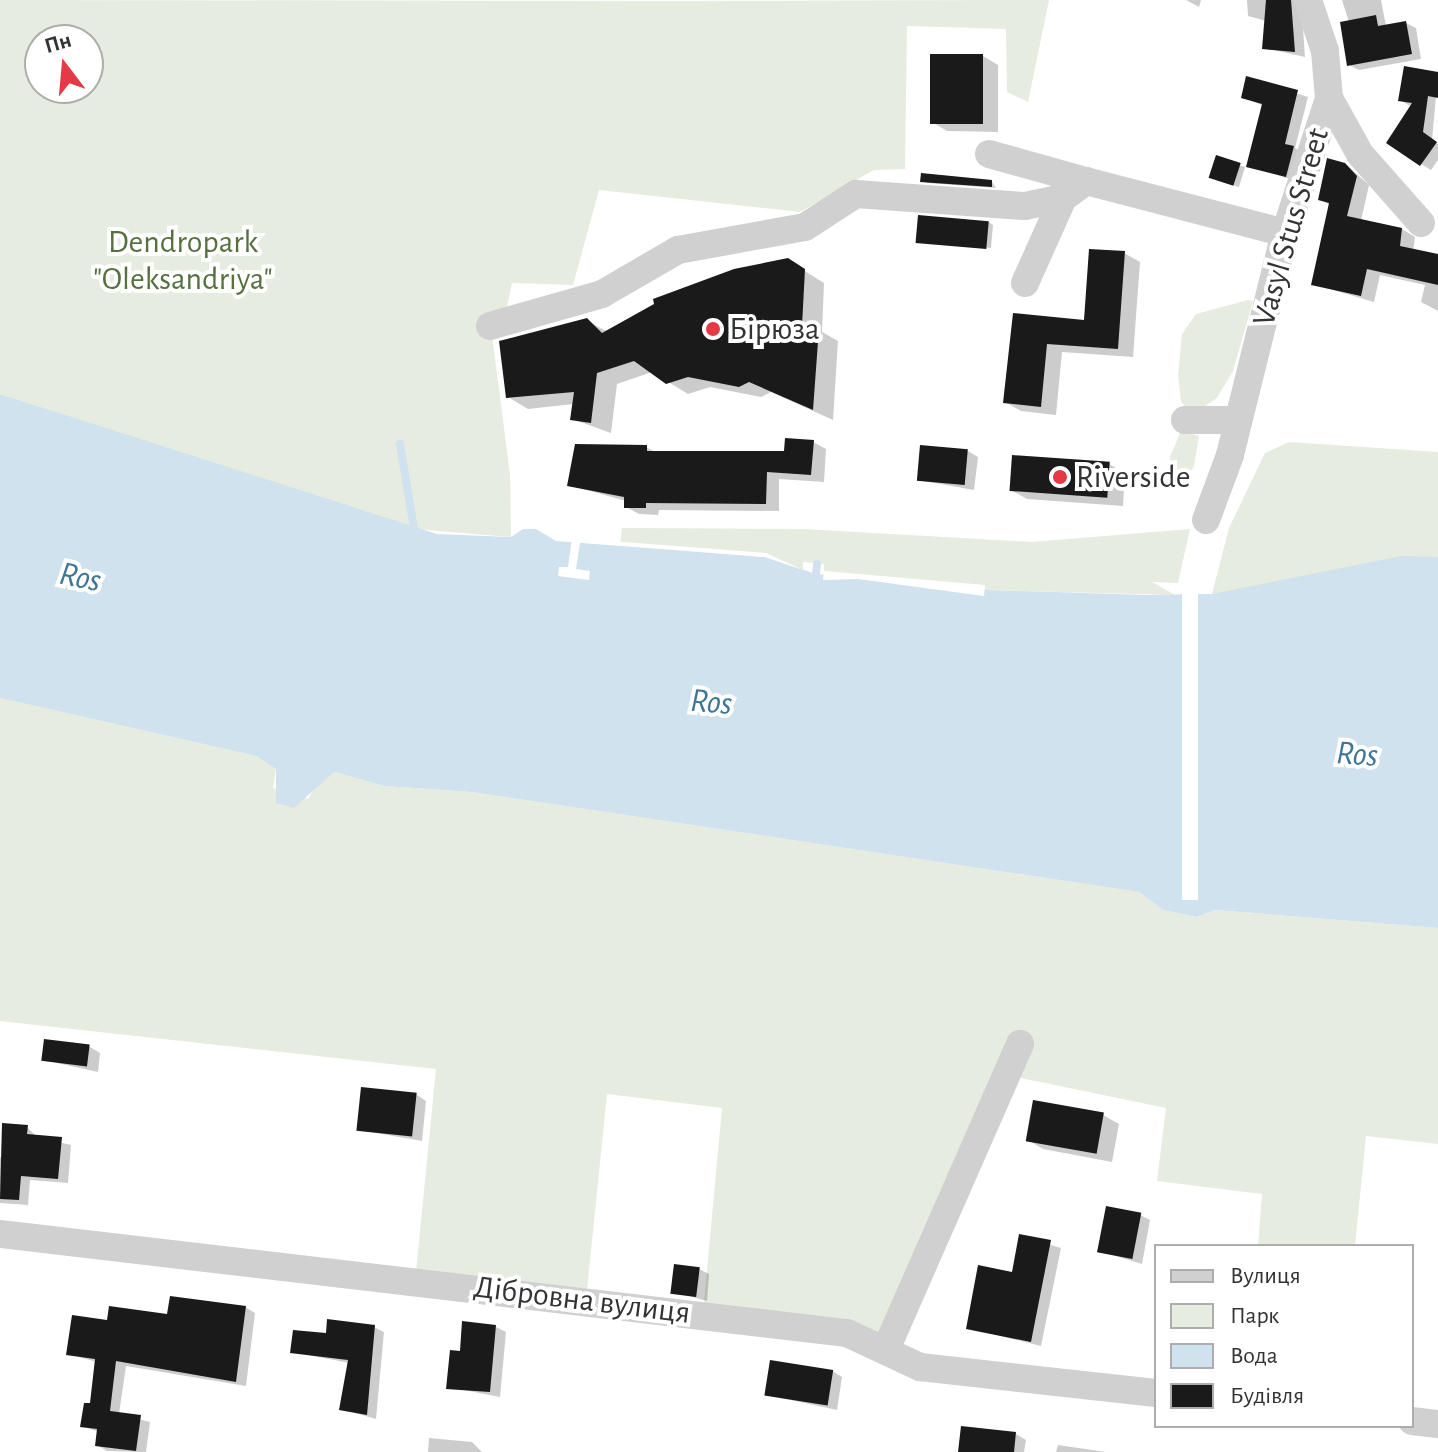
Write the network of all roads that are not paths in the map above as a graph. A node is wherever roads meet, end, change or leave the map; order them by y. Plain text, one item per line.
1 (1308, 0) edge
2 (1329, 98) junction
3 (989, 154) dead end
4 (1086, 181) junction
5 (1063, 198) junction
6 (1421, 223) dead end
7 (1285, 233) junction
8 (1025, 283) dead end
9 (490, 326) dead end
10 (1185, 420) dead end
11 (1238, 420) junction
12 (1206, 520) dead end
13 (1020, 1044) dead end
14 (0, 1234) edge
15 (887, 1347) junction
16 (1154, 1393) edge
17 (1414, 1421) edge
18 (1438, 1424) edge

1 - 2 street, Vasyl Stus Street
2 - 6 street
2 - 7 street, Vasyl Stus Street
3 - 4 street
4 - 5 street
4 - 7 street
5 - 8 street
5 - 9 street
7 - 11 street, Vasyl Stus Street
10 - 11 street
11 - 12 street, Vasyl Stus Street
13 - 15 street
14 - 15 street, Дібровна вулиця
15 - 16 street, Дібровна вулиця
17 - 18 street

